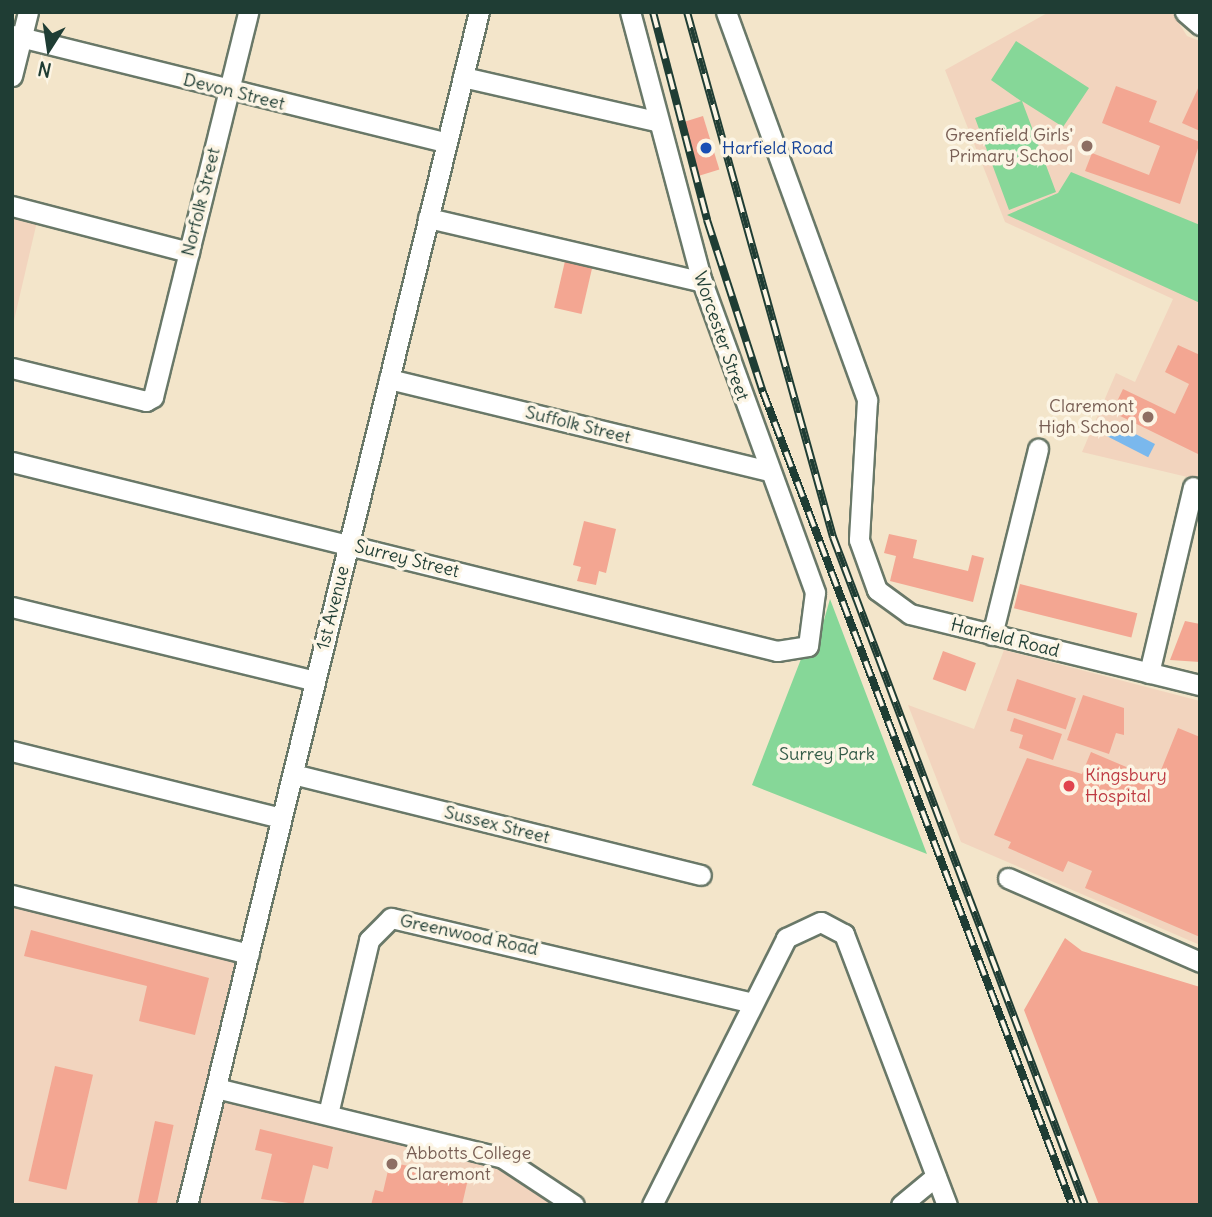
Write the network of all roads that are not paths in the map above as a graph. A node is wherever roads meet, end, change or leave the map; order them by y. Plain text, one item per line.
1 (28, 12) edge
2 (248, 12) edge
3 (479, 12) edge
4 (630, 12) edge
5 (726, 12) edge
6 (1185, 12) edge
7 (1200, 25) edge
8 (17, 36) edge
9 (12, 76) edge
10 (463, 77) junction
11 (228, 90) junction
12 (655, 121) junction
13 (447, 143) junction
14 (12, 206) edge
15 (428, 218) junction
16 (189, 252) junction
17 (702, 282) junction
18 (12, 368) edge
19 (388, 379) junction
20 (1038, 449) dead end
21 (12, 462) edge
22 (768, 471) junction
23 (1194, 487) dead end
24 (348, 545) junction
25 (12, 607) edge
26 (992, 635) junction
27 (802, 650) joint
28 (1149, 673) junction
29 (315, 681) junction
30 (1200, 685) edge
31 (12, 751) edge
32 (293, 774) junction
33 (281, 818) junction
34 (701, 876) dead end
35 (1008, 878) dead end
36 (12, 895) edge
37 (249, 954) junction
38 (1200, 962) edge
39 (752, 1003) junction
40 (216, 1088) junction
41 (328, 1114) junction
42 (936, 1176) junction
43 (187, 1205) edge
44 (574, 1205) edge
45 (652, 1205) edge
46 (901, 1205) edge
47 (947, 1205) edge

1 - 8 street
2 - 11 street, Norfolk Street
3 - 10 street, 1st Avenue
4 - 12 street, Worcester Street
5 - 26 street, Harfield Road
6 - 7 street
8 - 9 street
8 - 11 street, Devon Street
10 - 12 street
10 - 13 street, 1st Avenue
11 - 13 street, Devon Street
11 - 16 street, Norfolk Street
12 - 17 street, Worcester Street
13 - 15 street, 1st Avenue
14 - 16 street
15 - 17 street
15 - 19 street, 1st Avenue
16 - 18 street, Norfolk Street
17 - 22 street, Worcester Street
19 - 22 street, Suffolk Street
19 - 24 street, 1st Avenue
20 - 26 street
21 - 24 street, Surrey Street
22 - 27 street, Worcester Street
23 - 28 street
24 - 27 street, Surrey Street
24 - 29 street, 1st Avenue
25 - 29 street
26 - 28 street, Harfield Road
28 - 30 street, Harfield Road
29 - 32 street, 1st Avenue
31 - 33 street
32 - 33 street, 1st Avenue
32 - 34 street, Sussex Street
33 - 37 street, 1st Avenue
35 - 38 street
36 - 37 street
37 - 40 street, 1st Avenue
39 - 41 street, Greenwood Road
39 - 42 street
39 - 45 street
40 - 41 street
40 - 43 street, 1st Avenue
41 - 44 street
42 - 46 street
42 - 47 street

